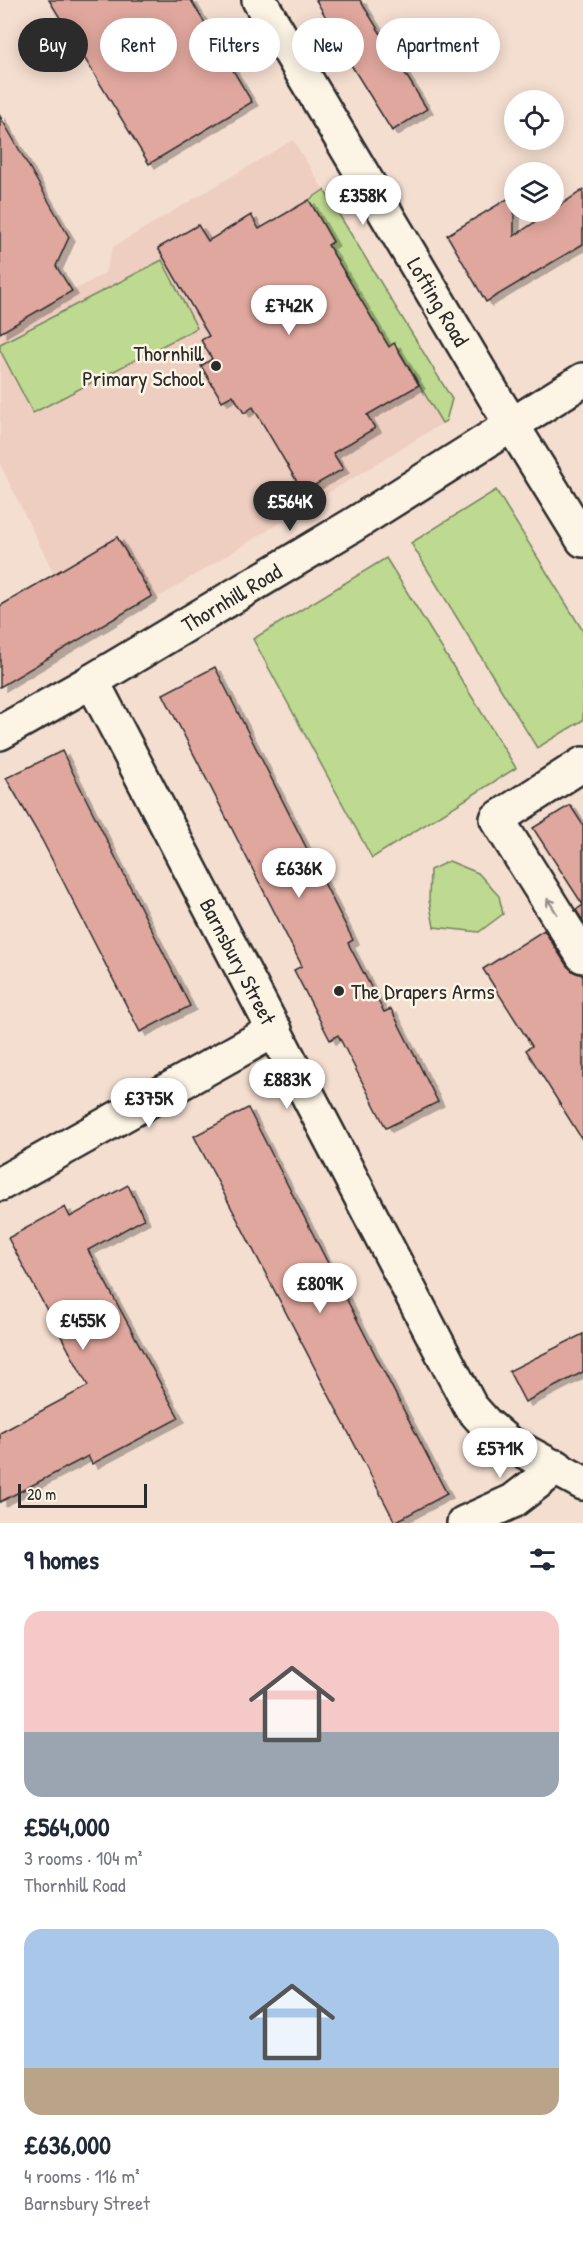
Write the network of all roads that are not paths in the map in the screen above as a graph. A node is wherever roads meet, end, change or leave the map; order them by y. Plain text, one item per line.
1 (259, 0) edge
2 (583, 380) edge
3 (513, 425) junction
4 (583, 540) edge
5 (92, 681) junction
6 (0, 733) edge
7 (583, 764) edge
8 (583, 956) edge
9 (275, 1030) junction
10 (0, 1184) edge
11 (570, 1475) edge
12 (464, 1523) edge

1 - 3 street, Lofting Road
2 - 3 street, Thornhill Road
3 - 4 street, Lofting Road
3 - 5 street, Thornhill Road
5 - 6 street, Thornhill Road
5 - 9 street, Barnsbury Street
8 -> 7 street
9 - 10 street
9 - 11 street, Barnsbury Street
11 - 12 street

